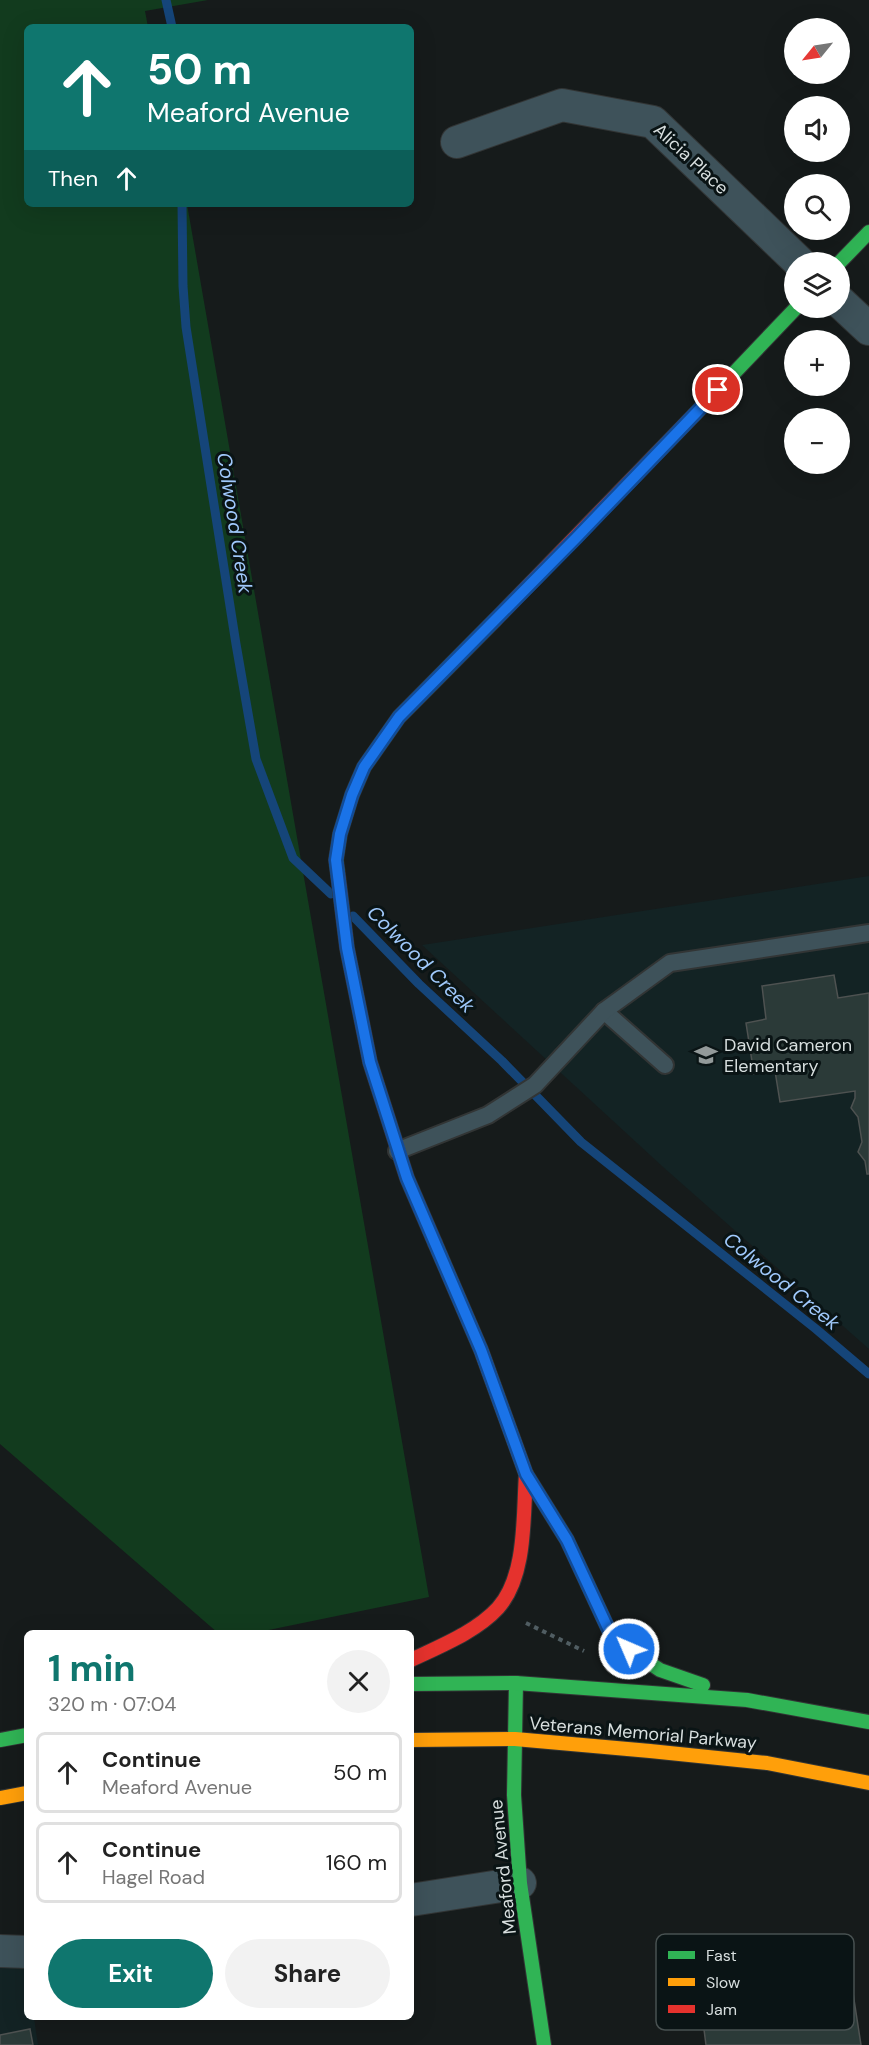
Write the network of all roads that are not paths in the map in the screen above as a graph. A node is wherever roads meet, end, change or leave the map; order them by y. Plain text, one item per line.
1 (457, 142) dead end
2 (869, 232) edge
3 (789, 252) edge
4 (850, 252) edge
5 (850, 311) edge
6 (786, 318) edge
7 (869, 329) edge
8 (869, 933) edge
9 (604, 1011) junction
10 (665, 1065) dead end
11 (397, 1151) junction
12 (526, 1474) junction
13 (414, 1658) edge
14 (516, 1683) junction
15 (414, 1684) edge
16 (747, 1700) junction
17 (869, 1722) edge
18 (24, 1736) edge
19 (514, 1739) junction
20 (0, 1740) edge
21 (414, 1740) edge
22 (869, 1783) edge
23 (24, 1794) edge
24 (0, 1798) edge
25 (520, 1883) junction
26 (414, 1900) edge
27 (0, 1951) edge
28 (24, 1952) edge
29 (544, 2045) edge

1 - 3 street, Alicia Place
2 - 4 street
5 - 7 street
6 - 11 street
8 - 9 lane
9 - 10 lane
9 - 11 lane
11 - 12 street
12 - 13 street
12 - 16 street
14 - 15 street
14 - 16 street
14 - 19 street, Meaford Avenue
16 - 17 street
18 - 20 street
19 - 21 street, Veterans Memorial Parkway
19 - 22 street, Veterans Memorial Parkway
19 - 25 street, Meaford Avenue
23 - 24 street
25 - 26 street
25 - 29 street, Meaford Avenue
27 - 28 street

